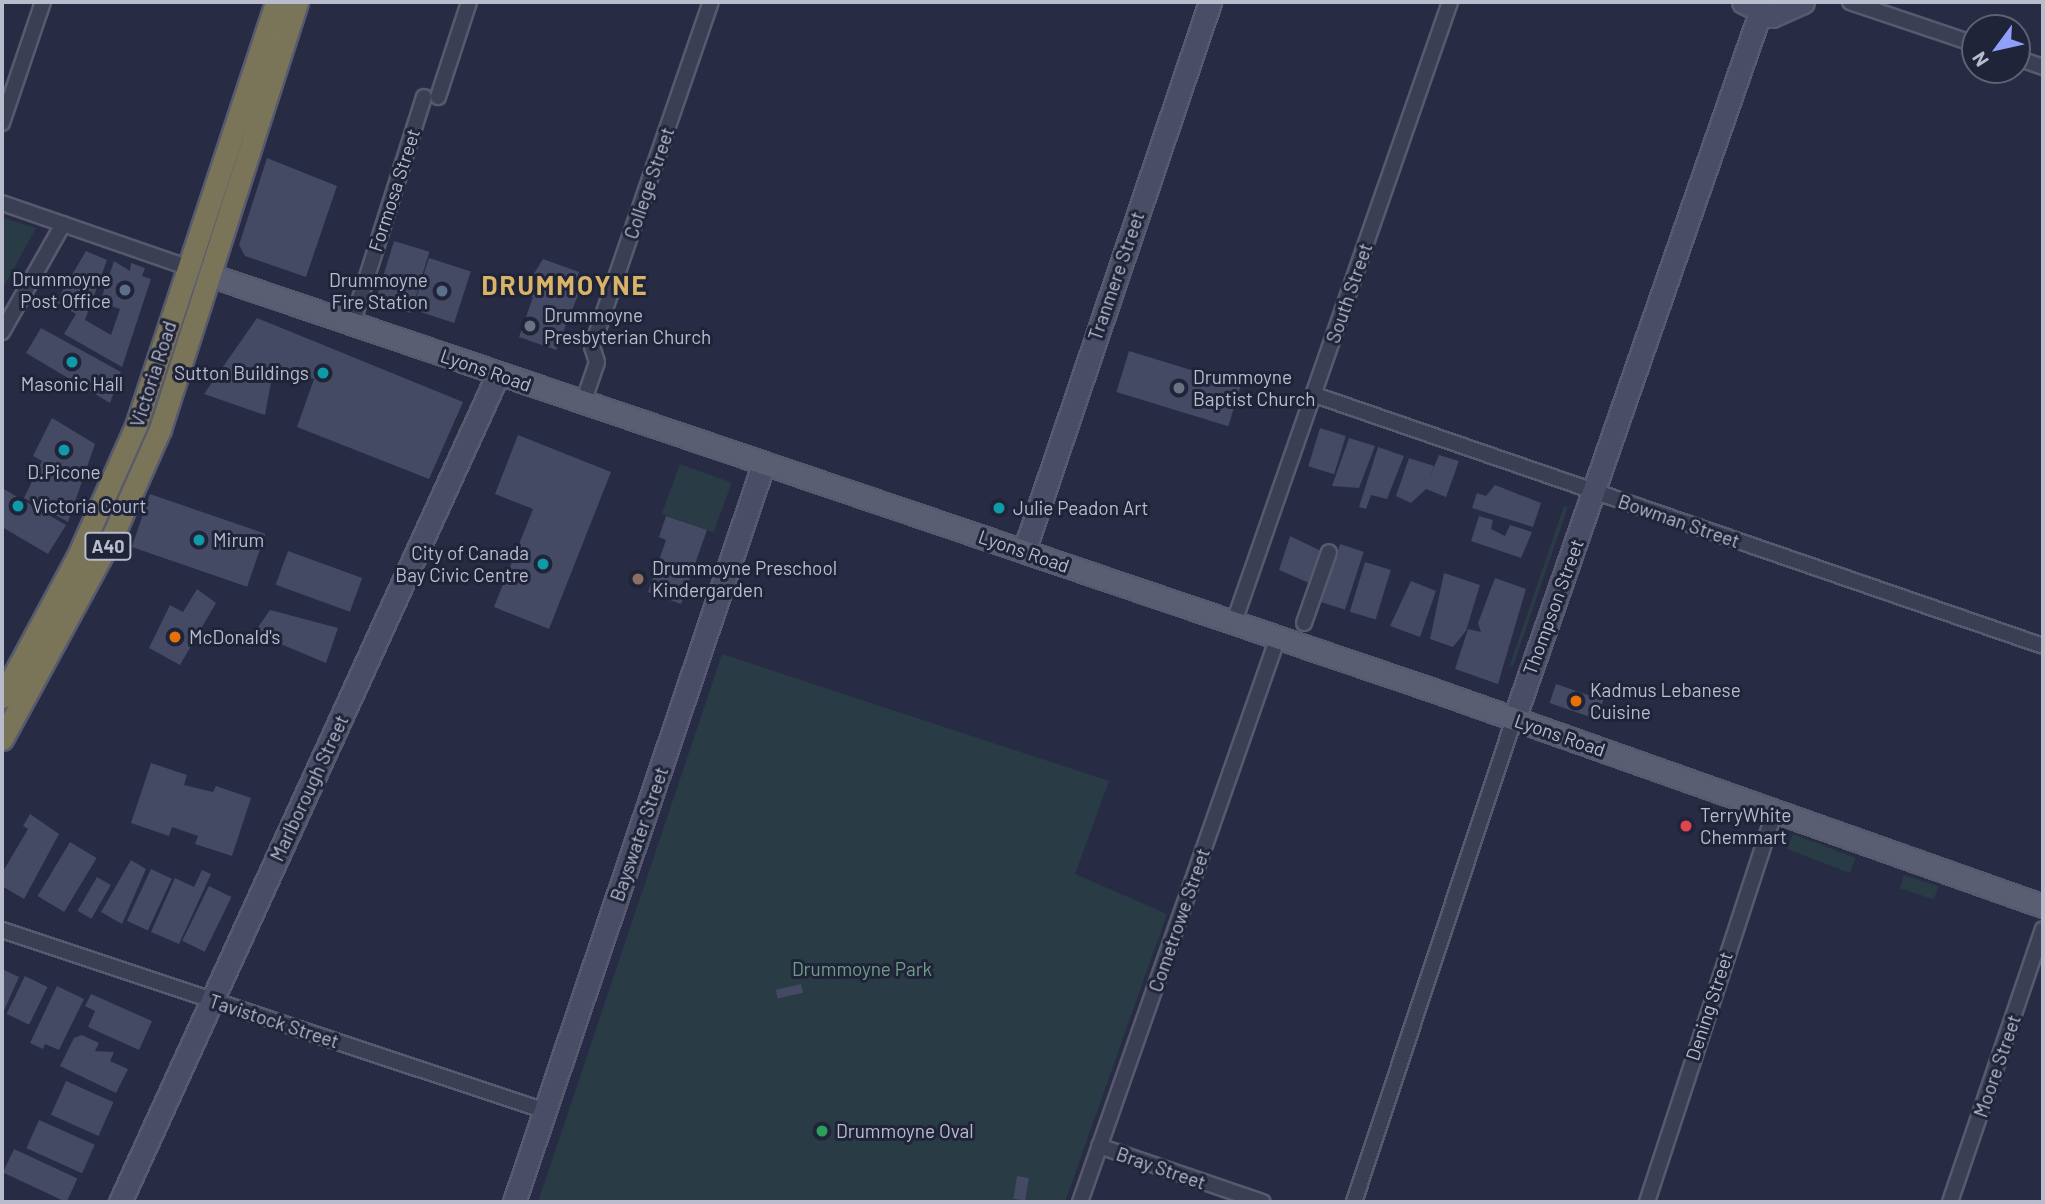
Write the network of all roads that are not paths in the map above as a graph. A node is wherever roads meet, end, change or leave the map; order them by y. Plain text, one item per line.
1 (43, 2) edge
2 (276, 2) edge
3 (297, 2) edge
4 (469, 2) edge
5 (711, 2) edge
6 (1210, 2) edge
7 (1450, 2) edge
8 (1803, 2) edge
9 (1850, 2) edge
10 (1751, 8) edge
11 (1961, 39) edge
12 (2, 123) edge
13 (2, 203) edge
14 (63, 224) junction
15 (187, 267) junction
16 (208, 274) junction
17 (352, 324) junction
18 (2, 332) edge
19 (498, 374) junction
20 (1315, 395) junction
21 (583, 403) junction
22 (763, 465) junction
23 (1594, 491) junction
24 (1024, 551) junction
25 (1329, 552) dead end
26 (1234, 622) junction
27 (1304, 623) dead end
28 (1278, 637) junction
29 (2043, 646) edge
30 (2, 696) edge
31 (1514, 719) junction
32 (2, 739) edge
33 (1775, 810) junction
34 (2043, 906) edge
35 (2043, 929) edge
36 (2, 930) edge
37 (212, 1000) junction
38 (545, 1111) junction
39 (1099, 1146) junction
40 (120, 1202) edge
41 (514, 1202) edge
42 (1080, 1202) edge
43 (1263, 1202) edge
44 (1354, 1202) edge
45 (1647, 1202) edge
46 (1950, 1202) edge

1 - 12 street
2 - 15 highway, Victoria Road / A40
3 - 16 highway, Victoria Road / A40
4 - 17 street, Formosa Street
5 - 21 street, College Street
6 - 24 street, Tranmere Street
7 - 20 street, South Street
8 - 10 street
9 - 11 street
10 - 23 street, Thompson Street
13 - 14 street, Lyons Road
14 - 15 street, Lyons Road
14 - 18 street
15 - 16 main road, Lyons Road
15 - 30 highway, Victoria Road / A40
16 - 17 main road, Lyons Road
16 - 32 highway, Victoria Road / A40
17 - 19 main road, Lyons Road
19 - 21 main road, Lyons Road
19 - 37 street, Marlborough Street
20 - 23 street, Bowman Street
20 - 26 street, South Street
21 - 22 main road, Lyons Road
22 - 24 main road, Lyons Road
22 - 38 street, Bayswater Street
23 - 29 street, Bowman Street
23 - 31 street, Thompson Street
24 - 26 main road, Lyons Road
25 - 27 street
26 - 28 main road, Lyons Road
28 - 31 main road, Lyons Road
28 - 39 street, Cometrowe Street
31 - 33 main road, Lyons Road
31 - 44 street, Thompson Street
33 - 34 main road, Lyons Road
33 - 45 street, Dening Street
35 - 46 street, Moore Street
36 - 37 street, Tavistock Street
37 - 38 street, Tavistock Street
37 - 40 street, Marlborough Street
38 - 41 street, Bayswater Street
39 - 42 street, Cometrowe Street
39 - 43 street, Bray Street

